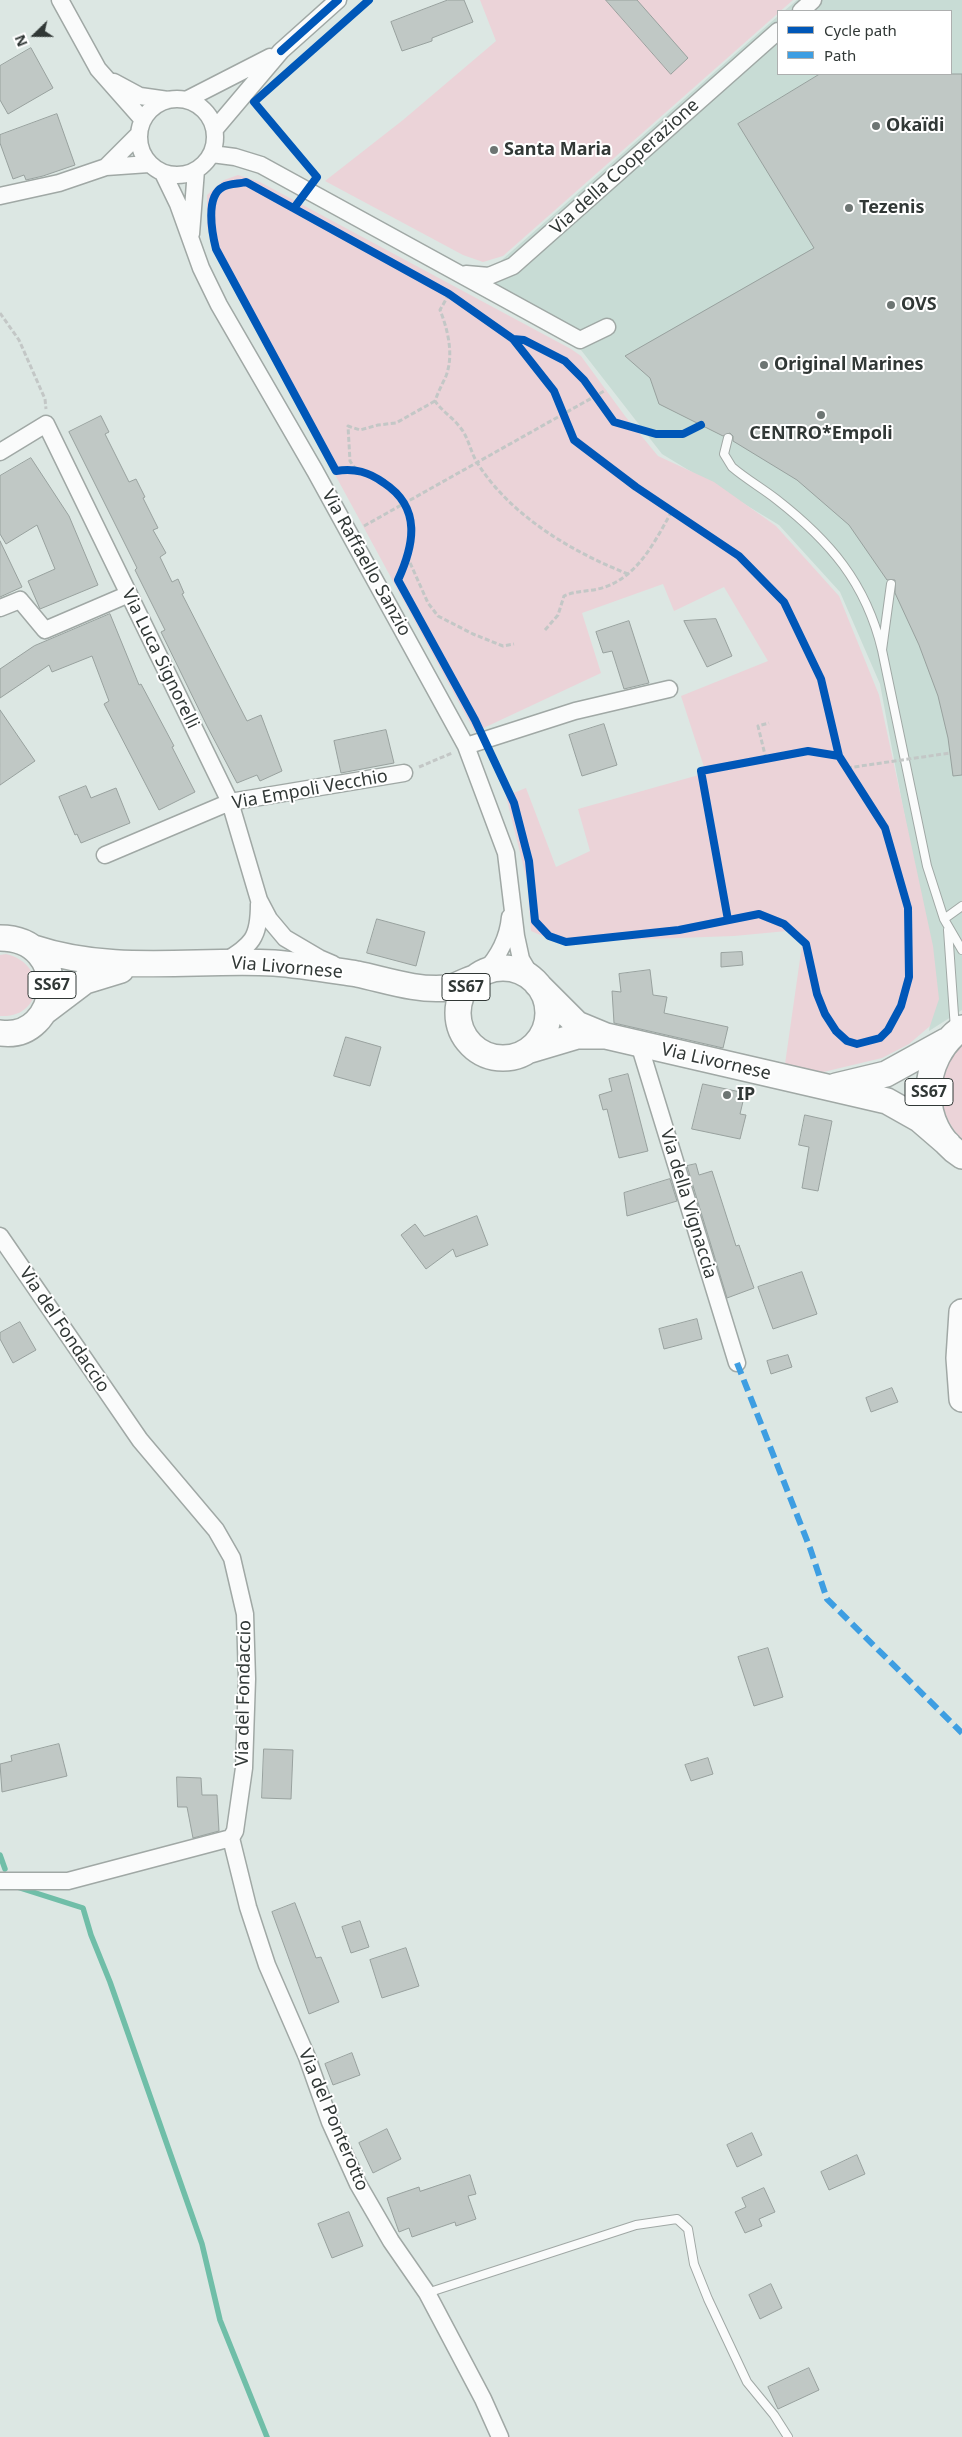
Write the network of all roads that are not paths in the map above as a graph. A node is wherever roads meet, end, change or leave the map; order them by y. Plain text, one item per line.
1 (60, 0) edge
2 (338, 0) edge
3 (813, 0) edge
4 (802, 10) edge
5 (777, 32) edge
6 (281, 51) junction
7 (104, 77) junction
8 (168, 100) junction
9 (186, 100) junction
10 (141, 127) junction
11 (214, 129) junction
12 (212, 154) junction
13 (149, 164) junction
14 (106, 167) junction
15 (196, 170) junction
16 (163, 173) junction
17 (0, 196) edge
18 (191, 241) junction
19 (459, 273) junction
20 (607, 327) dead end
21 (728, 438) dead end
22 (0, 452) edge
23 (891, 584) dead end
24 (129, 594) junction
25 (0, 608) edge
26 (882, 650) junction
27 (669, 689) dead end
28 (466, 746) junction
29 (404, 773) road end
30 (230, 802) junction
31 (105, 856) dead end
32 (511, 898) junction
33 (259, 900) junction
34 (962, 906) edge
35 (944, 920) junction
36 (948, 928) junction
37 (4, 935) edge
38 (34, 948) junction
39 (962, 948) edge
40 (224, 962) junction
41 (141, 965) junction
42 (357, 974) junction
43 (480, 975) junction
44 (536, 983) junction
45 (402, 985) junction
46 (44, 1012) junction
47 (0, 1033) edge
48 (462, 1033) junction
49 (956, 1033) edge
50 (606, 1036) junction
51 (639, 1044) junction
52 (530, 1050) junction
53 (826, 1088) junction
54 (958, 1157) edge
55 (0, 1236) edge
56 (962, 1312) edge
57 (737, 1364) dead end
58 (962, 1399) edge
59 (231, 1838) junction
60 (0, 1881) edge
61 (428, 2293) junction
62 (500, 2437) edge
63 (788, 2437) edge

1 - 7 street
2 - 6 street
3 - 4 street
5 - 19 street, Via della Cooperazione
6 - 9 street
6 - 11 street
7 - 8 street
7 - 10 street
8 - 9 street
8 - 10 street
9 - 11 street
10 - 13 street
10 - 14 street
11 - 12 street
12 - 15 street
12 - 19 street, Via della Cooperazione
13 - 14 street
13 - 16 street
14 - 17 street
15 - 16 street
15 - 18 street, Via Raffaello Sanzio
16 - 18 street, Via Raffaello Sanzio
18 - 28 street, Via Raffaello Sanzio
19 - 20 street, Via della Cooperazione
21 - 26 lane
22 - 24 street, Via Luca Signorelli
23 - 26 lane
24 - 25 street
24 - 30 street, Via Luca Signorelli
26 - 35 lane
27 - 28 street
28 - 32 street, Via Raffaello Sanzio
29 - 30 street, Via Empoli Vecchio
30 - 31 street, Via Empoli Vecchio
30 - 33 street, Via Luca Signorelli
32 - 43 street, Via Raffaello Sanzio
32 - 44 street, Via Raffaello Sanzio
33 - 40 street
33 - 42 street
34 - 35 lane
35 - 36 lane
36 - 39 lane
36 - 49 lane
37 - 38 main road, Via Livornese / SS67
38 - 41 main road, Via Livornese / SS67
38 - 46 main road, SS67
40 - 41 main road, Via Livornese / SS67
40 - 42 main road, Via Livornese / SS67
41 - 46 main road, Via Livornese / SS67
42 - 45 main road, Via Livornese / SS67
43 - 44 main road, Via Livornese / SS67
43 - 45 main road, Via Livornese / SS67
43 - 48 main road, SS67
44 - 50 main road, Via Livornese / SS67
44 - 52 main road
45 - 48 main road, Via Livornese / SS67
46 - 47 main road, Via Livornese / SS67
48 - 52 main road, Via Livornese / SS67
49 - 53 main road, Via Livornese / SS67
49 - 54 main road, Via Livornese / SS67
50 - 51 main road, Via Livornese / SS67
50 - 52 main road, Via Livornese / SS67
51 - 53 main road, Via Livornese / SS67
51 - 57 street, Via della Vignaccia
53 - 54 main road, Via Livornese / SS67
55 - 59 street, Via del Fondaccio
56 - 58 main road
59 - 60 street
59 - 61 street, Via del Ponterotto
61 - 62 street, Via del Ponterotto
61 - 63 lane

